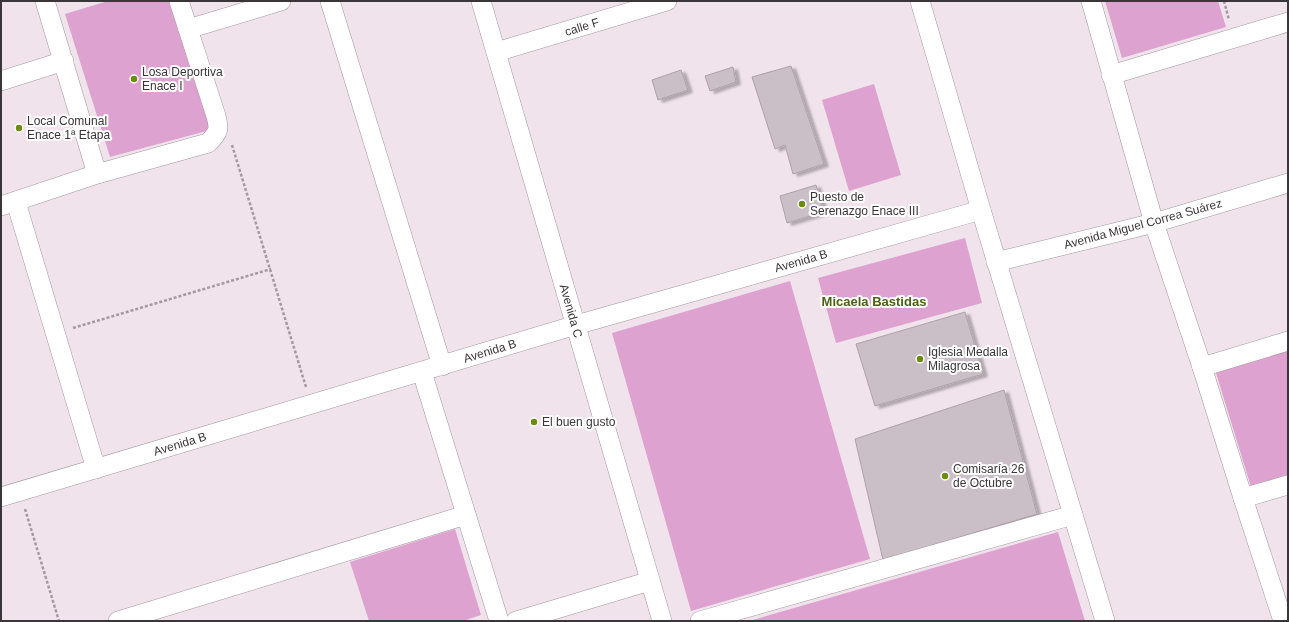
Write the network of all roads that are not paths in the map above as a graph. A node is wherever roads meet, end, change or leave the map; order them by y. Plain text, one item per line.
1 (45, 1) edge
2 (179, 1) edge
3 (281, 1) edge
4 (330, 1) edge
5 (481, 1) edge
6 (667, 1) edge
7 (920, 1) edge
8 (1091, 1) edge
9 (1288, 22) edge
10 (188, 29) junction
11 (496, 52) junction
12 (64, 62) junction
13 (1111, 75) junction
14 (1, 81) edge
15 (97, 174) junction
16 (1288, 183) edge
17 (8, 204) edge
18 (981, 210) junction
19 (1154, 223) junction
20 (996, 262) junction
21 (576, 325) junction
22 (1288, 341) edge
23 (442, 366) junction
24 (1202, 367) junction
25 (422, 372) junction
26 (96, 468) junction
27 (1288, 485) edge
28 (1, 497) edge
29 (1242, 498) junction
30 (466, 515) junction
31 (1073, 515) junction
32 (650, 580) junction
33 (118, 621) edge
34 (499, 621) edge
35 (516, 621) edge
36 (662, 621) edge
37 (700, 621) edge
38 (1105, 621) edge
39 (1283, 621) edge

1 - 12 street
2 - 10 street
3 - 10 street
4 - 23 street
5 - 11 street, Avenida C
6 - 11 street, calle F
7 - 18 street
8 - 13 street
9 - 13 street
10 - 15 street
11 - 21 street, Avenida C
12 - 14 street
12 - 15 street
13 - 19 street
15 - 17 street
16 - 19 street, Avenida Miguel Correa Suárez
17 - 26 street
18 - 20 street
18 - 21 street, Avenida B
19 - 20 street, Avenida Miguel Correa Suárez
19 - 24 street
20 - 31 street
21 - 23 street, Avenida B
21 - 32 street, Avenida C
22 - 24 street
23 - 25 street, Avenida B
24 - 29 street
25 - 26 street, Avenida B
25 - 30 street
26 - 28 street, Avenida B
27 - 29 street
29 - 39 street
30 - 33 street
30 - 34 street
31 - 37 street
31 - 38 street
32 - 35 street
32 - 36 street, Avenida C

